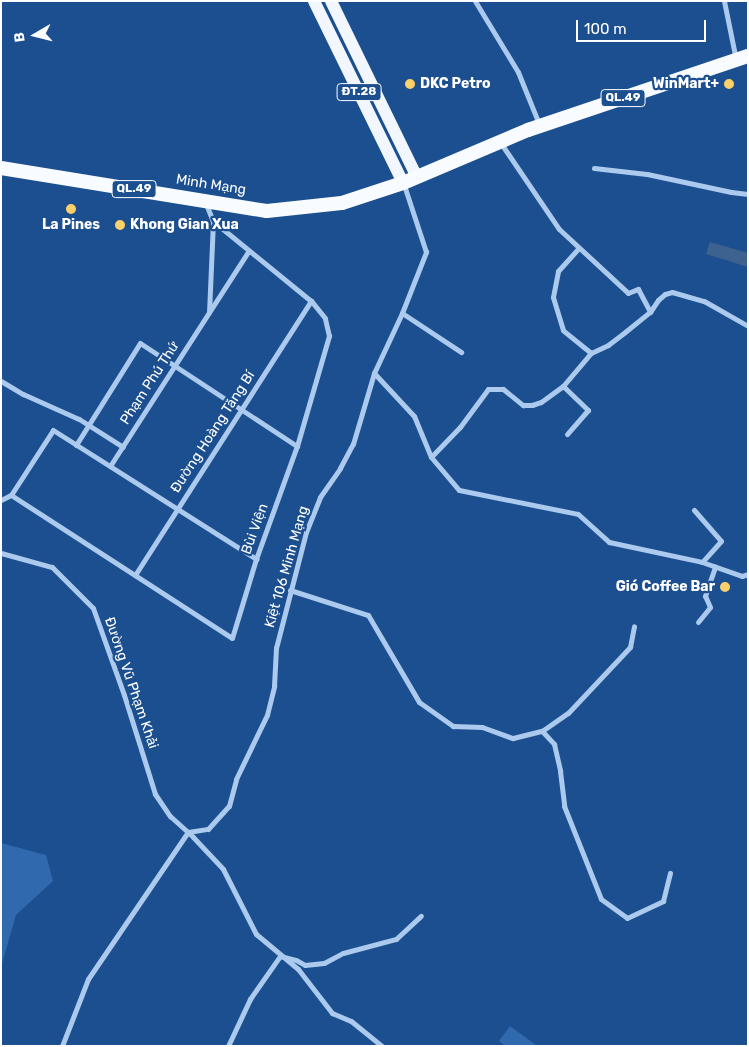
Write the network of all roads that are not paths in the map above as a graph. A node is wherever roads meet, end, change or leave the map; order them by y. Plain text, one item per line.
1 (314, 1) edge
2 (331, 1) edge
3 (475, 1) edge
4 (724, 1) edge
5 (742, 58) edge
6 (540, 126) junction
7 (500, 142) junction
8 (1, 168) edge
9 (594, 168) dead end
10 (417, 177) junction
11 (403, 183) junction
12 (748, 194) edge
13 (205, 200) junction
14 (213, 221) junction
15 (579, 248) junction
16 (248, 252) junction
17 (311, 301) junction
18 (209, 312) junction
19 (650, 312) junction
20 (402, 313) junction
21 (748, 326) edge
22 (461, 352) dead end
23 (591, 353) junction
24 (175, 366) junction
25 (374, 373) junction
26 (1, 381) edge
27 (563, 386) junction
28 (241, 410) junction
29 (88, 425) junction
30 (567, 434) dead end
31 (76, 445) junction
32 (297, 446) junction
33 (123, 447) junction
34 (431, 456) junction
35 (110, 466) junction
36 (11, 495) junction
37 (1, 500) edge
38 (177, 509) junction
39 (694, 510) dead end
40 (1, 553) edge
41 (256, 559) junction
42 (702, 562) junction
43 (715, 567) junction
44 (748, 574) edge
45 (135, 575) junction
46 (290, 590) junction
47 (698, 622) dead end
48 (634, 626) dead end
49 (542, 731) junction
50 (188, 832) junction
51 (670, 873) dead end
52 (421, 916) dead end
53 (280, 956) junction
54 (62, 1046) edge
55 (228, 1046) edge
56 (382, 1046) edge

1 - 11 main road, ĐT.28
2 - 10 main road, ĐT.28
3 - 6 street
4 - 5 street
5 - 6 highway, QL.49
6 - 7 highway, QL.49
7 - 10 highway, QL.49
7 - 15 street
8 - 13 highway, Minh Mạng / QL.49
9 - 12 street
10 - 11 highway, QL.49
11 - 13 highway, Minh Mạng / QL.49
11 - 20 street, Kiệt 106 Minh Mạng
13 - 14 street, Phạm Phú Thứ
14 - 16 street, Bùi Viện
14 - 18 street, Phạm Phú Thứ
15 - 19 street
15 - 23 street
16 - 17 street, Bùi Viện
16 - 18 street, Phạm Phú Thứ
17 - 28 street, Đường Hoàng Tăng Bí
17 - 32 street, Bùi Viện
18 - 24 street, Phạm Phú Thứ
19 - 21 street
19 - 23 street
20 - 22 street
20 - 25 street, Kiệt 106 Minh Mạng
23 - 27 street
24 - 28 street
24 - 29 street
24 - 33 street, Phạm Phú Thứ
25 - 34 street
25 - 46 street, Kiệt 106 Minh Mạng
26 - 29 street
27 - 30 street
27 - 34 street
28 - 32 street
28 - 38 street, Đường Hoàng Tăng Bí
29 - 31 street
29 - 33 street
31 - 35 street
31 - 36 street
32 - 41 street, Bùi Viện
33 - 35 street, Phạm Phú Thứ
34 - 42 street
35 - 38 street
36 - 37 street
36 - 45 street, Bùi Viện
38 - 41 street
38 - 45 street, Đường Hoàng Tăng Bí
39 - 42 street
40 - 50 street, Đường Vũ Phạm Khải
41 - 45 street, Bùi Viện
42 - 43 street
43 - 44 street
43 - 47 street
46 - 49 street
46 - 50 street, Kiệt 106 Minh Mạng
48 - 49 street
49 - 51 street
50 - 53 street, Đường Vũ Phạm Khải
50 - 54 street
52 - 53 street
53 - 55 street
53 - 56 street, Đường Vũ Phạm Khải

